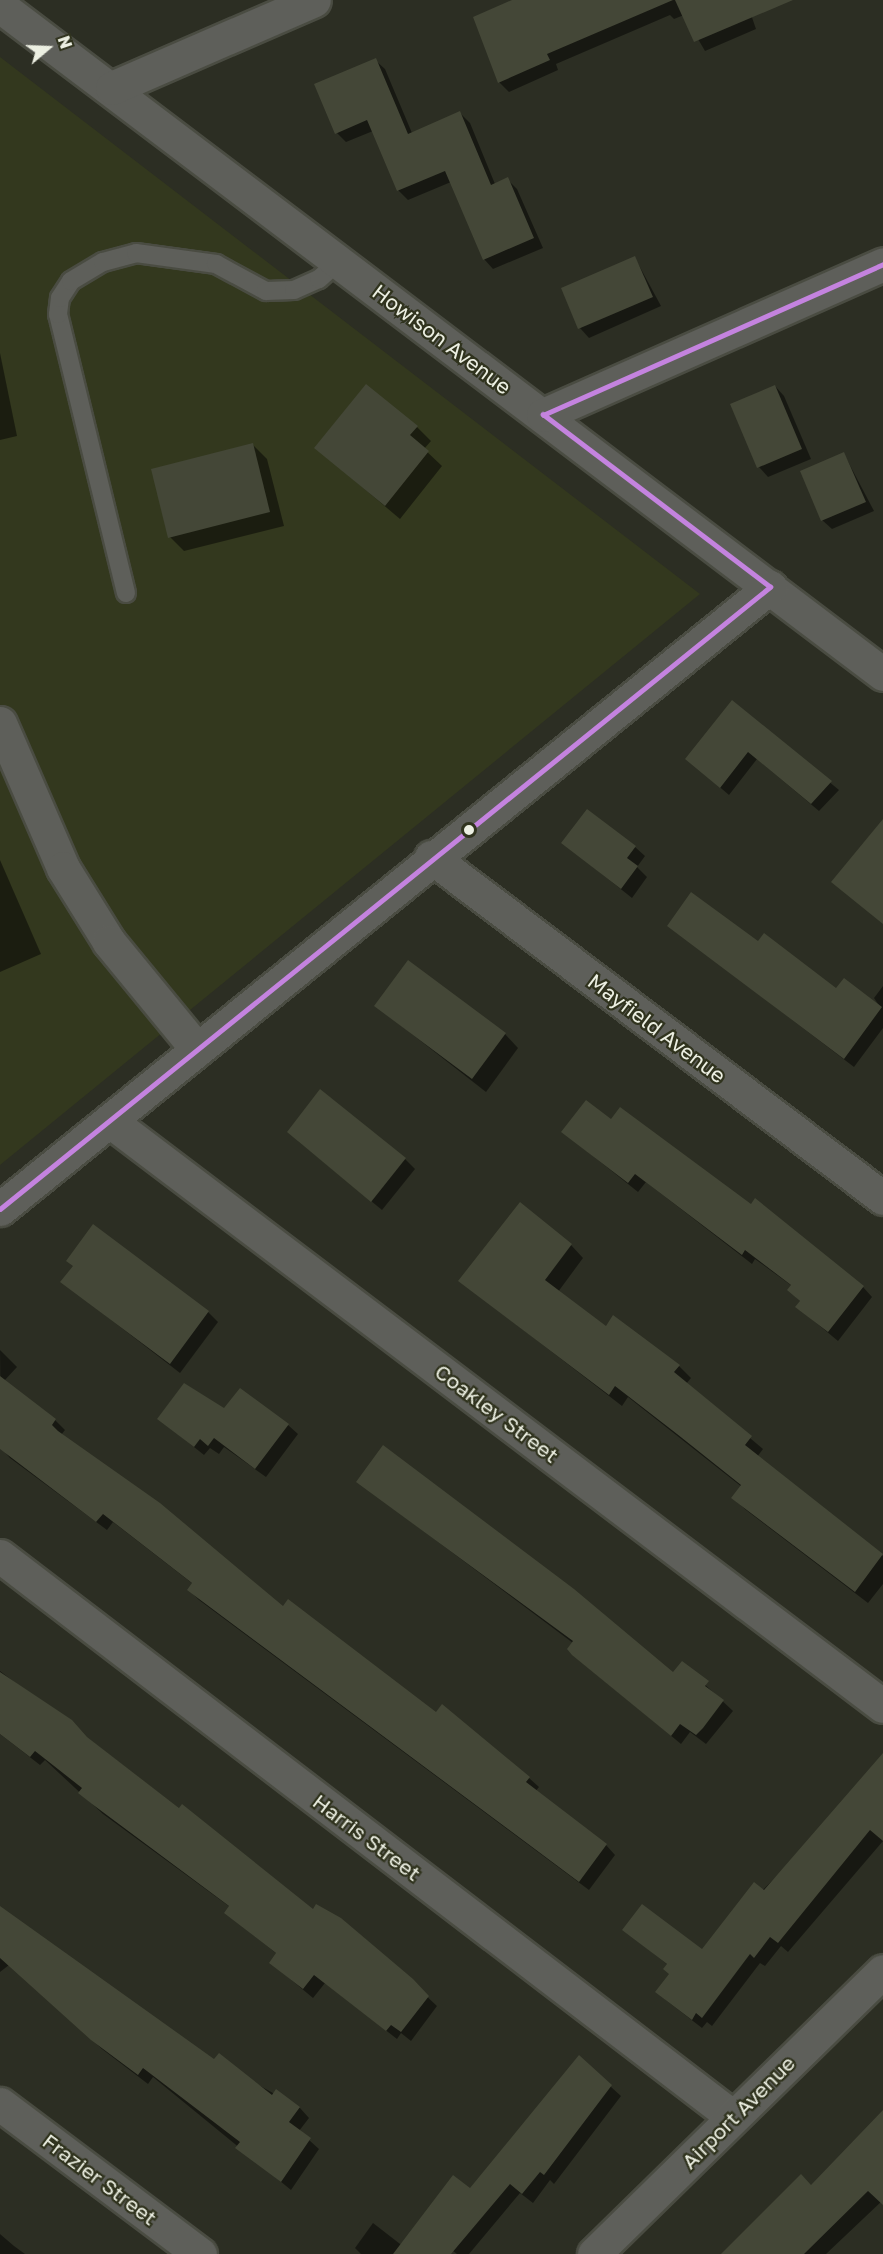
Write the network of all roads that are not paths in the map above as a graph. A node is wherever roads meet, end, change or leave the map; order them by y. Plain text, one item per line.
1 (314, 0) edge
2 (0, 6) edge
3 (112, 88) junction
4 (339, 261) junction
5 (883, 264) edge
6 (543, 415) junction
7 (770, 587) junction
8 (126, 594) dead end
9 (883, 674) edge
10 (0, 723) edge
11 (431, 858) junction
12 (197, 1049) junction
13 (110, 1121) junction
14 (883, 1198) edge
15 (0, 1209) edge
16 (0, 1556) edge
17 (883, 1706) edge
18 (883, 1971) edge
19 (0, 2104) edge
20 (734, 2117) junction
21 (200, 2254) edge
22 (594, 2254) edge

1 - 3 street
2 - 3 street, Howison Avenue
3 - 4 street, Howison Avenue
4 - 6 street, Howison Avenue
4 - 8 lane
5 - 6 street
6 - 7 street, Howison Avenue
7 - 9 street, Howison Avenue
7 - 11 street
10 - 12 street
11 - 12 street
11 - 14 street, Mayfield Avenue
12 - 13 street
13 - 15 street
13 - 17 street, Coakley Street
16 - 20 street, Harris Street
18 - 20 street, Airport Avenue
19 - 21 street, Frazier Street
20 - 22 street, Airport Avenue

